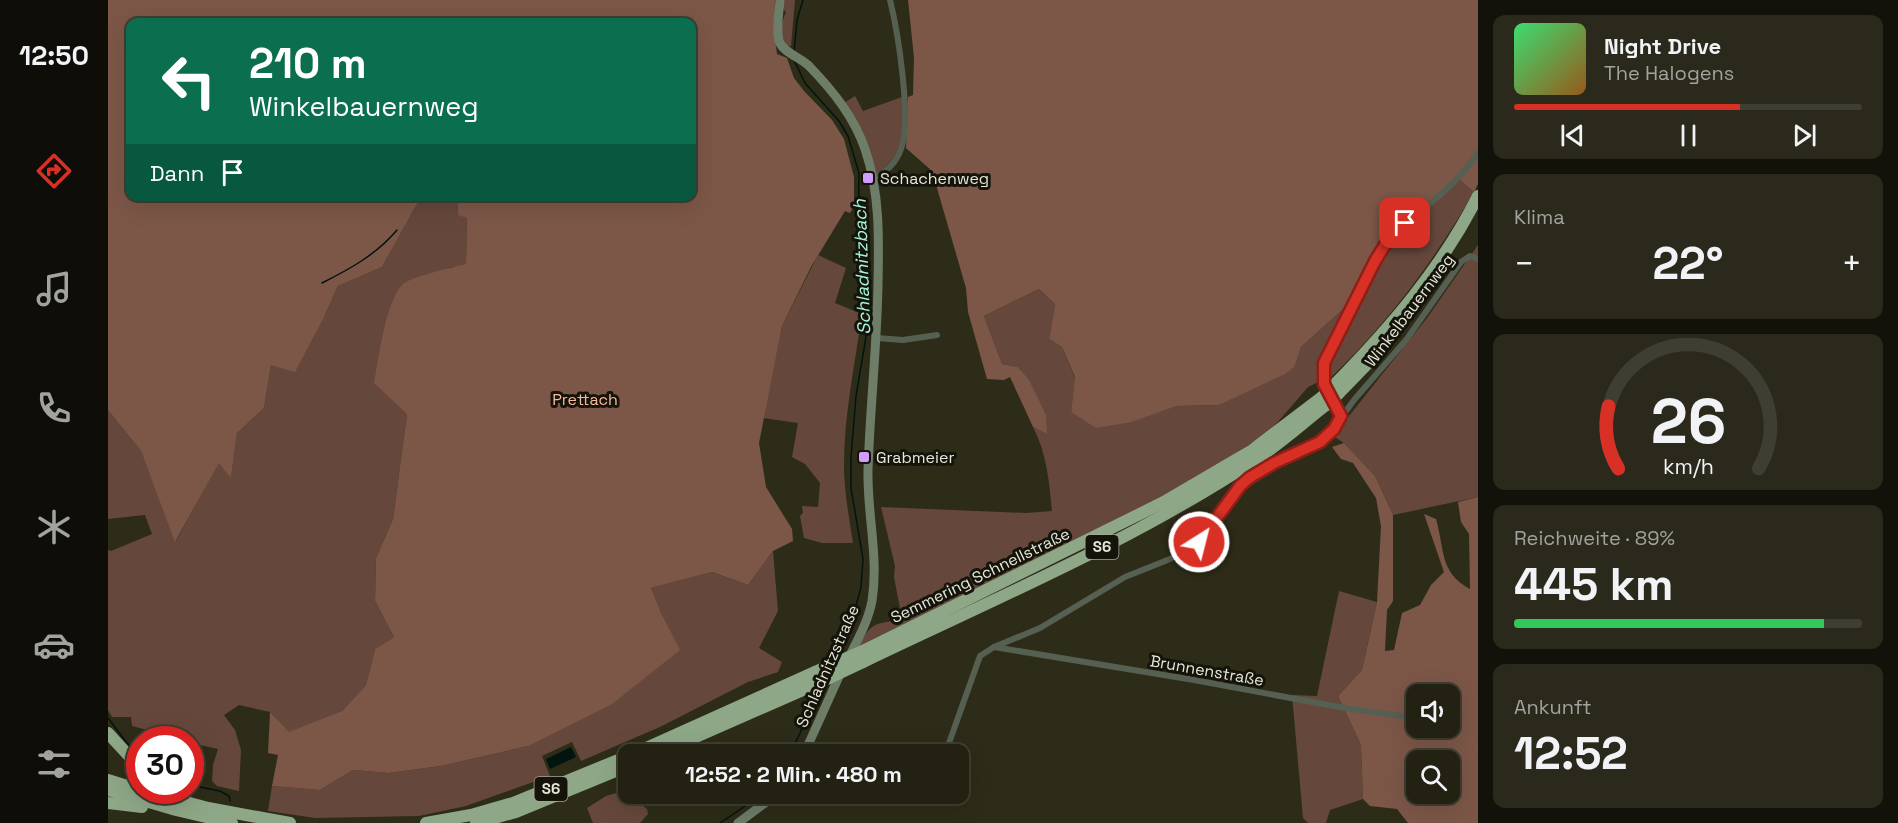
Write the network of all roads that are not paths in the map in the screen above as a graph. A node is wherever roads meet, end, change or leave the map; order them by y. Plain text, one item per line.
1 (780, 0) edge
2 (891, 0) edge
3 (1478, 153) edge
4 (872, 178) junction
5 (1478, 196) edge
6 (1478, 216) edge
7 (1478, 259) edge
8 (937, 335) dead end
9 (877, 338) junction
10 (1336, 390) junction
11 (1341, 416) junction
12 (994, 647) junction
13 (864, 656) junction
14 (1406, 717) edge
15 (108, 733) edge
16 (655, 744) edge
17 (680, 744) edge
18 (809, 744) edge
19 (947, 744) edge
20 (126, 753) edge
21 (618, 760) edge
22 (618, 770) edge
23 (108, 780) edge
24 (126, 785) edge
25 (108, 789) edge
26 (108, 803) edge
27 (193, 804) edge
28 (202, 804) edge
29 (764, 804) edge
30 (208, 808) junction
31 (176, 810) junction
32 (232, 823) edge
33 (290, 823) edge
34 (426, 823) edge
35 (476, 823) edge
36 (738, 823) edge

1 - 4 street, Schladnitzstraße
2 - 4 street
3 - 11 street
4 - 9 street, Schladnitzstraße
5 - 10 highway, Semmering Schnellstraße / S6
6 - 10 highway, Semmering Schnellstraße / S6
7 - 11 street, Winkelbauernweg
8 - 9 street
9 - 18 street, Schladnitzstraße
10 - 13 highway, Semmering Schnellstraße / S6, bridge
11 - 12 street, Winkelbauernweg
12 - 14 street, Brunnenstraße
12 - 19 street, Winkelbauernweg
13 - 16 highway, Semmering Schnellstraße / S6, bridge
13 - 17 highway, Semmering Schnellstraße / S6, bridge
15 - 20 highway
21 - 34 highway, S6
22 - 35 highway, S6
23 - 24 highway
25 - 31 highway
26 - 31 highway
27 - 30 highway
28 - 30 highway
29 - 36 street
30 - 33 highway
31 - 32 highway

